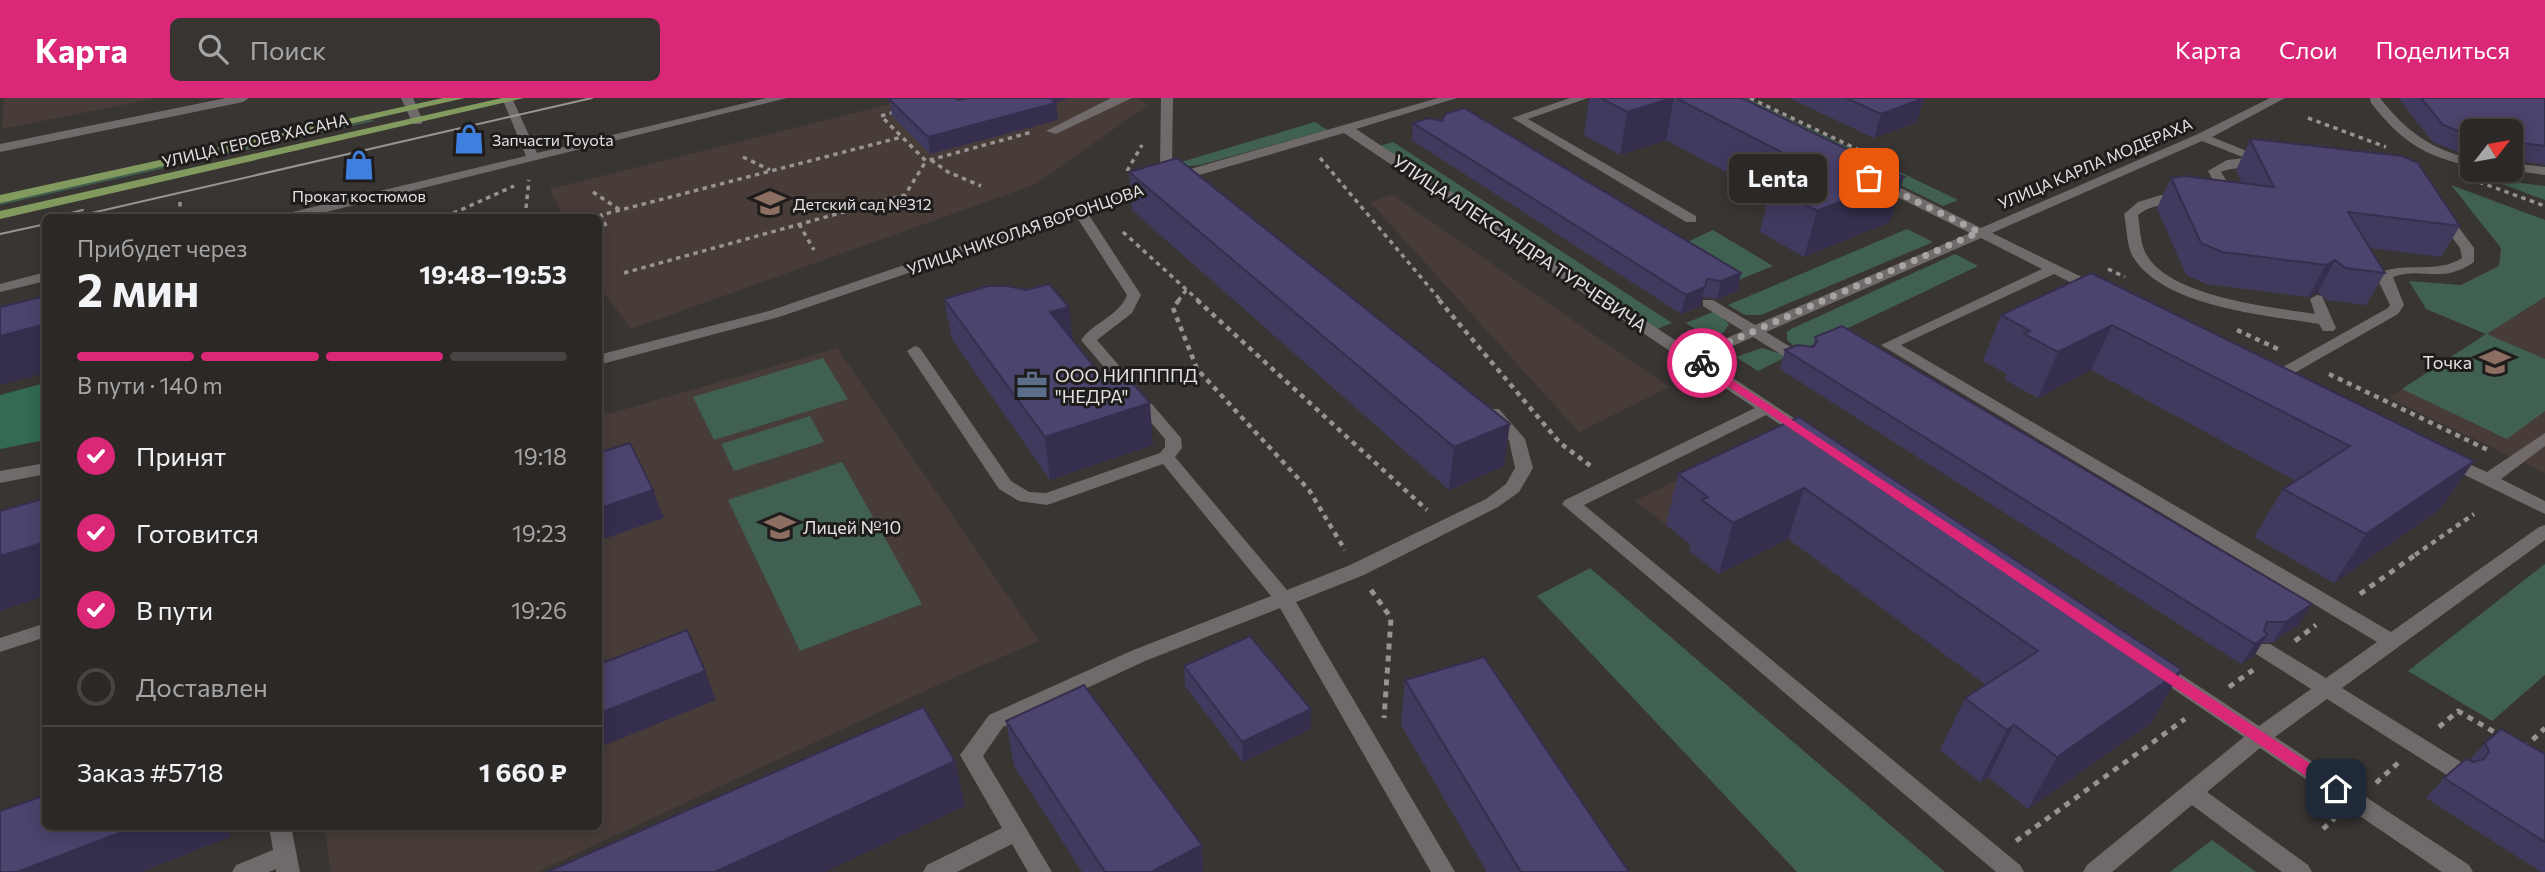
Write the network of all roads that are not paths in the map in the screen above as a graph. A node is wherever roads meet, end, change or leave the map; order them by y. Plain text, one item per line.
1 (243, 98) edge
2 (459, 98) edge
3 (781, 98) edge
4 (1125, 98) edge
5 (1167, 98) edge
6 (1451, 98) edge
7 (1582, 98) edge
8 (2279, 98) edge
9 (513, 99) edge
10 (2375, 100) dead end
11 (409, 103) edge
12 (1404, 111) junction
13 (417, 121) junction
14 (1420, 122) edge
15 (1347, 129) junction
16 (1052, 131) road end
17 (2202, 136) junction
18 (0, 148) edge
19 (533, 158) junction
20 (2460, 160) edge
21 (2524, 169) edge
22 (2545, 171) edge
23 (1866, 176) edge
24 (1191, 177) junction
25 (0, 199) edge
26 (2434, 204) edge
27 (1087, 209) junction
28 (301, 214) edge
29 (0, 215) edge
30 (1691, 219) dead end
31 (1979, 232) junction
32 (2053, 269) junction
33 (42, 277) edge
34 (0, 288) edge
35 (2115, 299) edge
36 (2317, 299) dead end
37 (1708, 303) edge
38 (2325, 320) junction
39 (1754, 331) junction
40 (2335, 345) junction
41 (915, 351) dead end
42 (1693, 358) junction
43 (602, 359) edge
44 (1801, 360) edge
45 (2278, 376) edge
46 (1483, 405) edge
47 (1768, 408) junction
48 (2545, 438) edge
49 (1826, 447) edge
50 (2439, 455) edge
51 (1166, 457) junction
52 (42, 469) edge
53 (0, 477) edge
54 (2488, 480) junction
55 (2545, 508) edge
56 (2545, 531) edge
57 (1285, 600) junction
58 (42, 631) edge
59 (2391, 641) junction
60 (0, 645) edge
61 (2263, 649) edge
62 (2138, 656) edge
63 (2326, 689) junction
64 (2259, 737) junction
65 (2458, 771) edge
66 (2193, 794) junction
67 (281, 830) edge
68 (1015, 832) junction
69 (287, 864) edge
70 (244, 872) edge
71 (935, 872) edge
72 (1040, 872) edge
73 (1443, 872) edge
74 (2012, 872) edge
75 (2095, 872) edge
76 (2300, 872) edge
77 (2461, 872) edge

1 - 18 street
2 - 11 main road, УЛИЦА ГЕРОЕВ ХАСАНА
3 - 19 street
4 - 16 street
5 - 24 street
6 - 12 street, УЛИЦА НИКОЛАЯ ВОРОНЦОВА
7 - 30 street
8 - 17 street, УЛИЦА КАРЛА МОДЕРАХА
9 - 13 main road, УЛИЦА ГЕРОЕВ ХАСАНА
9 - 19 street
10 - 20 street
11 - 13 street
11 - 25 main road, УЛИЦА ГЕРОЕВ ХАСАНА
12 - 14 street
12 - 15 street, УЛИЦА НИКОЛАЯ ВОРОНЦОВА
13 - 29 main road, УЛИЦА ГЕРОЕВ ХАСАНА
15 - 24 street, УЛИЦА НИКОЛАЯ ВОРОНЦОВА
15 - 42 street, УЛИЦА АЛЕКСАНДРА ТУРЧЕВИЧА
17 - 31 street, УЛИЦА КАРЛА МОДЕРАХА
17 - 38 street
19 - 28 street
21 - 22 street
23 - 31 street
24 - 27 street, УЛИЦА НИКОЛАЯ ВОРОНЦОВА
26 - 40 street
27 - 43 street, УЛИЦА НИКОЛАЯ ВОРОНЦОВА
27 - 51 street
31 - 32 street
31 - 39 street, УЛИЦА КАРЛА МОДЕРАХА
32 - 35 street
32 - 59 street
33 - 34 street
36 - 38 street
37 - 39 street
38 - 40 street
39 - 42 street, УЛИЦА КАРЛА МОДЕРАХА
39 - 44 street
40 - 45 street
41 - 51 street
42 - 47 street, УЛИЦА АЛЕКСАНДРА ТУРЧЕВИЧА
46 - 57 street
47 - 49 street, УЛИЦА АЛЕКСАНДРА ТУРЧЕВИЧА
47 - 74 street
48 - 54 street
50 - 54 street
51 - 57 street
52 - 53 street
54 - 55 street
56 - 59 street
57 - 68 street
57 - 73 street
58 - 60 street
59 - 63 street
61 - 63 street
62 - 64 street
63 - 64 street
63 - 65 street
64 - 66 street
64 - 77 street
66 - 75 street
66 - 76 street
67 - 69 street
68 - 71 street
68 - 72 street
69 - 70 street

